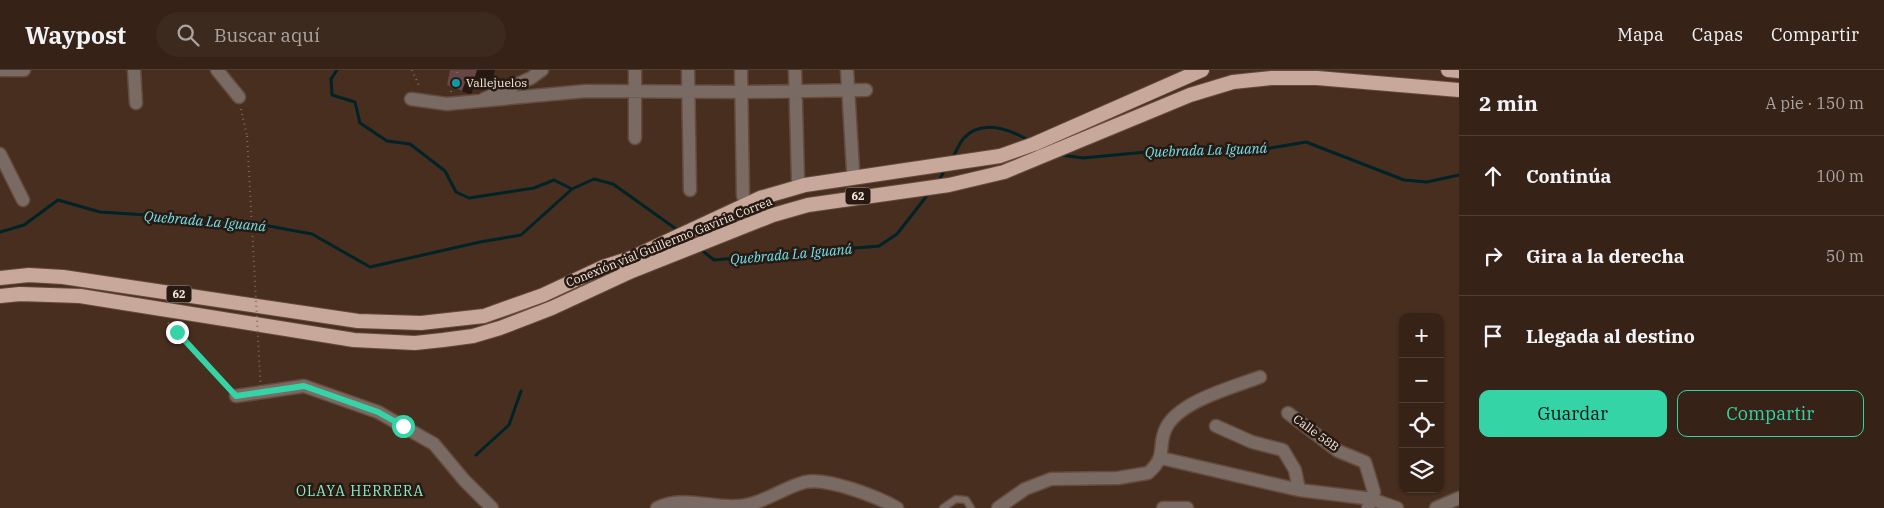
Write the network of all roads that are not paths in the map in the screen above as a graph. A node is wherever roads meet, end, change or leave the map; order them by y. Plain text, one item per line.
1 (2, 70) edge
2 (24, 70) edge
3 (134, 70) edge
4 (217, 70) edge
5 (542, 70) edge
6 (635, 70) edge
7 (688, 70) edge
8 (741, 70) edge
9 (795, 70) edge
10 (847, 70) edge
11 (1202, 70) edge
12 (1448, 70) edge
13 (1459, 71) edge
14 (848, 90) junction
15 (866, 90) dead end
16 (1459, 90) edge
17 (635, 92) junction
18 (688, 92) junction
19 (742, 92) junction
20 (795, 92) junction
21 (239, 97) road end
22 (411, 99) dead end
23 (482, 100) junction
24 (136, 104) dead end
25 (635, 138) dead end
26 (0, 154) edge
27 (853, 170) dead end
28 (798, 180) dead end
29 (690, 190) dead end
30 (743, 196) dead end
31 (23, 200) dead end
32 (631, 264) junction
33 (0, 278) edge
34 (0, 296) edge
35 (1260, 377) dead end
36 (236, 396) road end
37 (1288, 413) dead end
38 (1216, 426) dead end
39 (1161, 458) junction
40 (1299, 490) junction
41 (1459, 498) edge
42 (1369, 504) edge
43 (492, 508) edge
44 (657, 508) edge
45 (897, 508) edge
46 (943, 508) edge
47 (972, 508) edge
48 (998, 508) edge
49 (1167, 508) edge
50 (1187, 508) edge
51 (1397, 508) edge
52 (1436, 508) edge

1 - 2 street
3 - 24 street
4 - 21 street
5 - 23 street
6 - 17 street
7 - 18 street
8 - 19 street
9 - 20 street
10 - 14 street
11 - 32 highway, Conexión vial Guillermo Gaviria Correa / 62
12 - 13 highway
14 - 15 street
14 - 20 street
14 - 27 street
16 - 32 highway, Conexión vial Guillermo Gaviria Correa / 62
17 - 18 street
17 - 23 street
17 - 25 street
18 - 19 street
18 - 29 street
19 - 20 street
19 - 30 street
20 - 28 street
22 - 23 street
26 - 31 street
32 - 33 highway, Conexión vial Guillermo Gaviria Correa / 62
32 - 34 highway, Conexión vial Guillermo Gaviria Correa / 62
35 - 39 street
36 - 43 street
37 - 42 street, Calle 58B
38 - 40 street
39 - 40 street
39 - 48 street
40 - 42 street
41 - 52 street
42 - 51 street
44 - 45 street
46 - 47 lane
49 - 50 street

